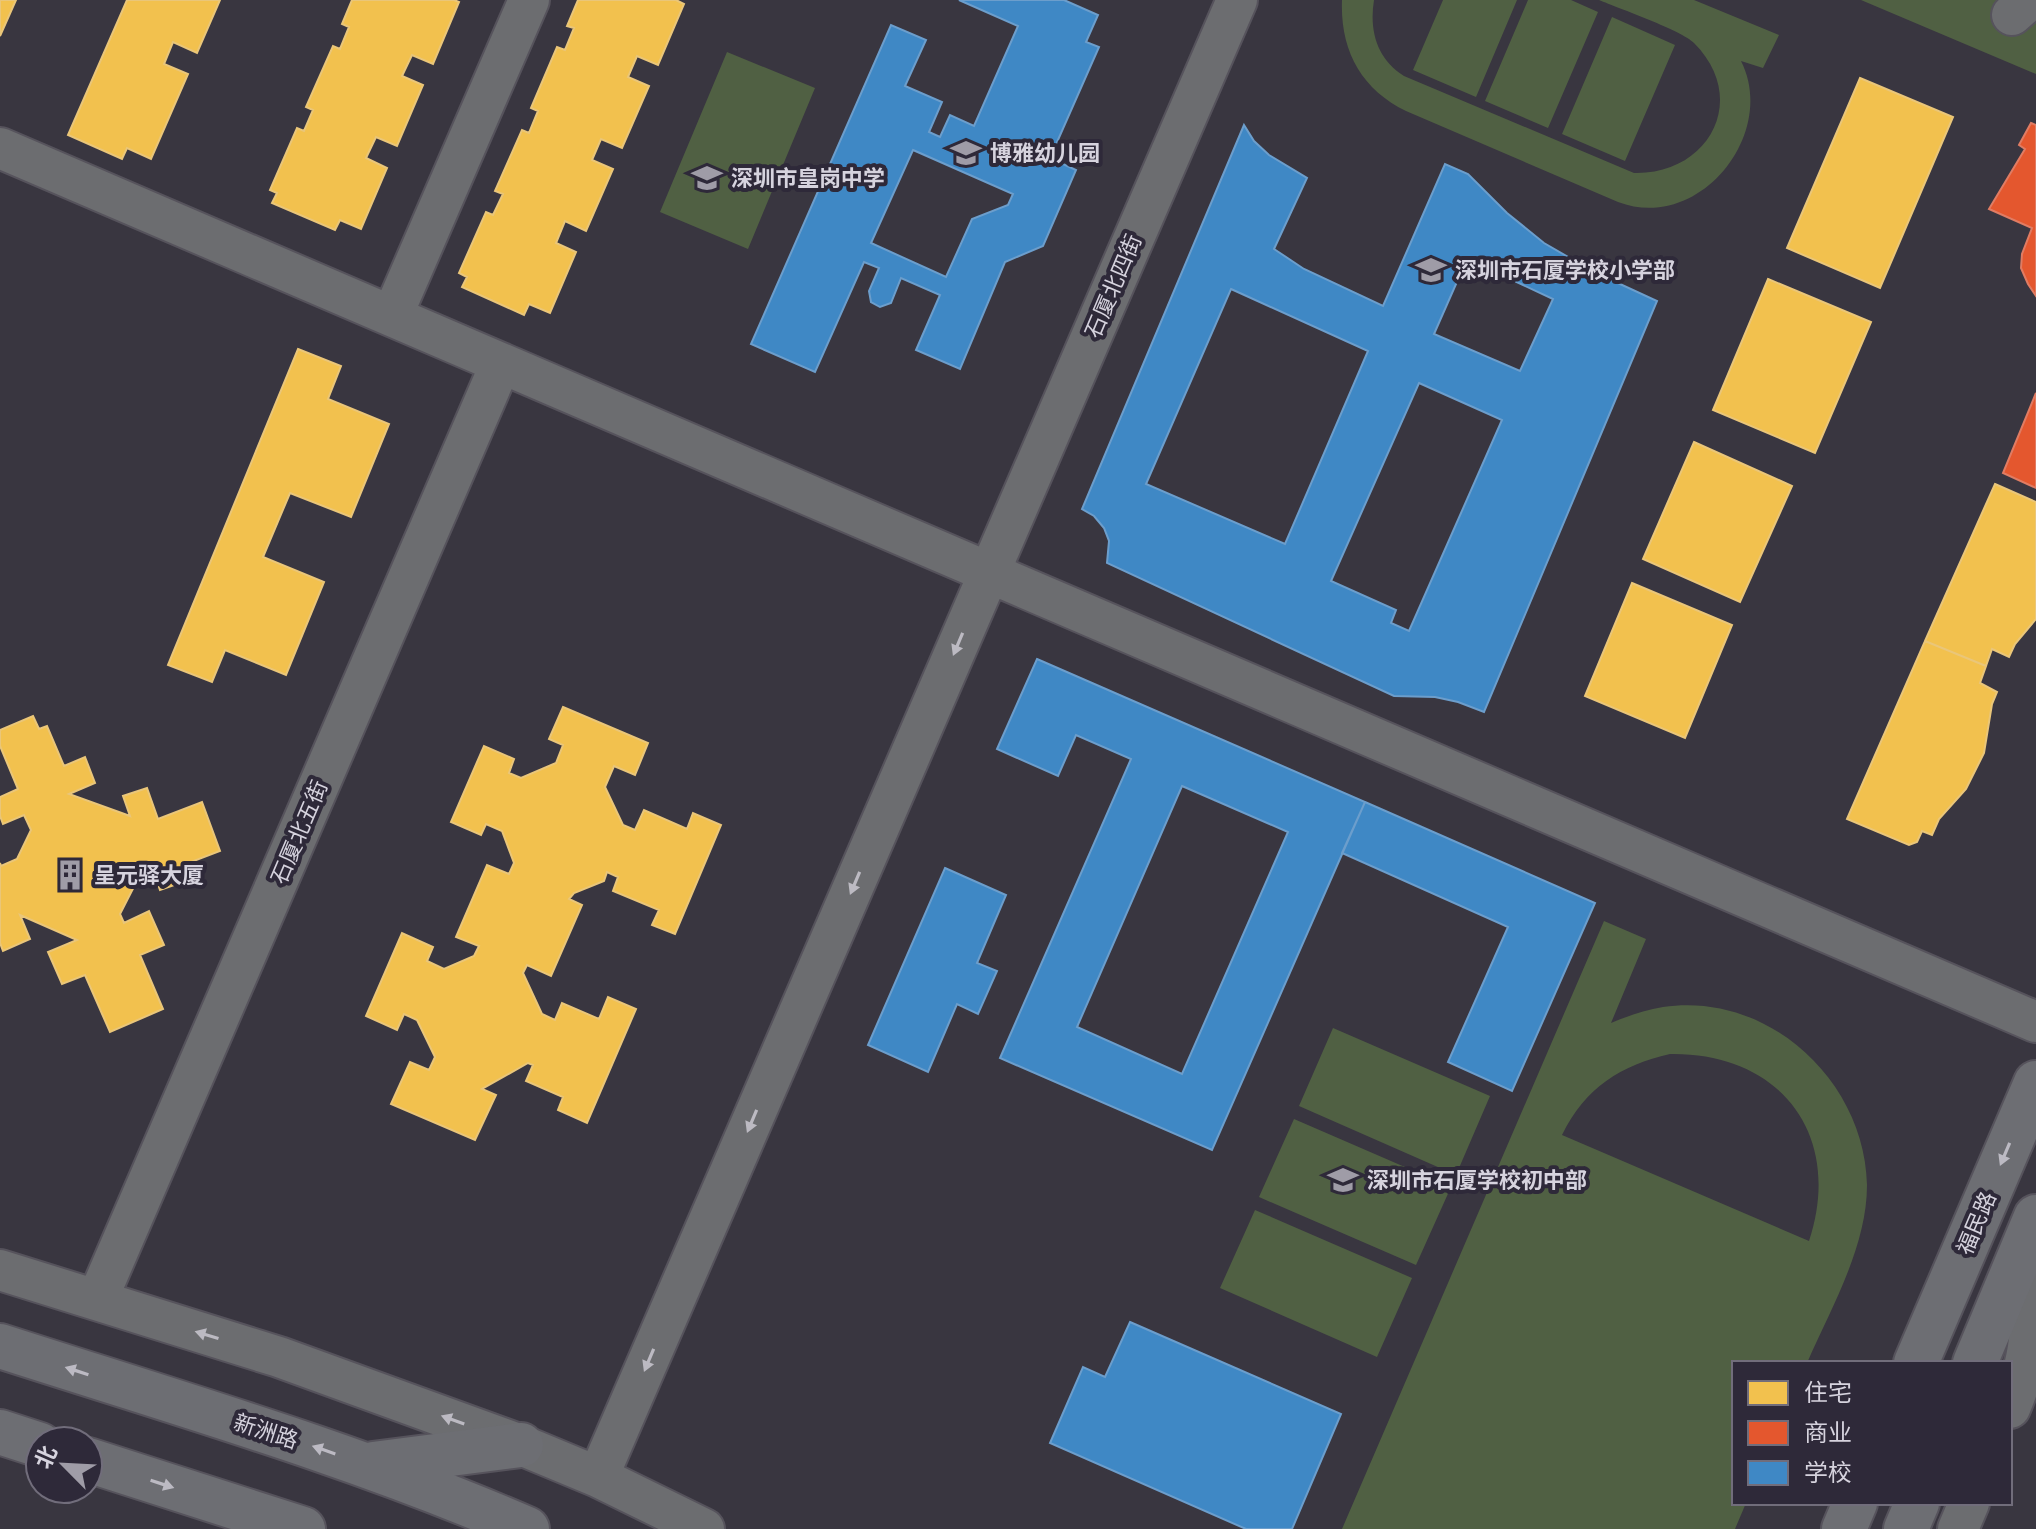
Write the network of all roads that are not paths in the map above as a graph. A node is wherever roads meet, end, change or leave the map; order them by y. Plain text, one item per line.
1 (529, 0) edge
2 (1226, 3) edge
3 (0, 148) edge
4 (392, 316) junction
5 (501, 363) junction
6 (990, 573) junction
7 (2036, 1022) edge
8 (2036, 1083) edge
9 (2030, 1232) edge
10 (0, 1270) edge
11 (97, 1300) junction
12 (0, 1346) edge
13 (1917, 1361) edge
14 (1976, 1361) edge
15 (2012, 1402) edge
16 (0, 1432) edge
17 (24, 1440) edge
18 (521, 1445) junction
19 (104, 1465) edge
20 (364, 1465) junction
21 (598, 1477) junction
22 (1854, 1505) edge
23 (1916, 1505) edge
24 (1968, 1505) edge
25 (303, 1529) edge
26 (527, 1529) edge
27 (704, 1529) edge
28 (1844, 1529) edge
29 (1906, 1529) edge
30 (1958, 1529) edge

1 - 4 street
2 - 6 street, 石厦北四街
3 - 4 street
4 - 5 street
5 - 6 street
5 - 11 street, 石厦北五街
6 - 7 street
6 -> 21 street, 石厦北四街
8 -> 13 main road, 福民路
9 - 14 main road
9 - 15 street
10 - 11 street
18 -> 11 street
20 -> 12 main road, 新洲路
16 - 17 main road
18 - 20 main road
18 - 21 street
19 -> 25 main road
20 - 26 main road, 新洲路
21 - 27 street
22 - 28 main road
23 - 29 main road
24 - 30 street

